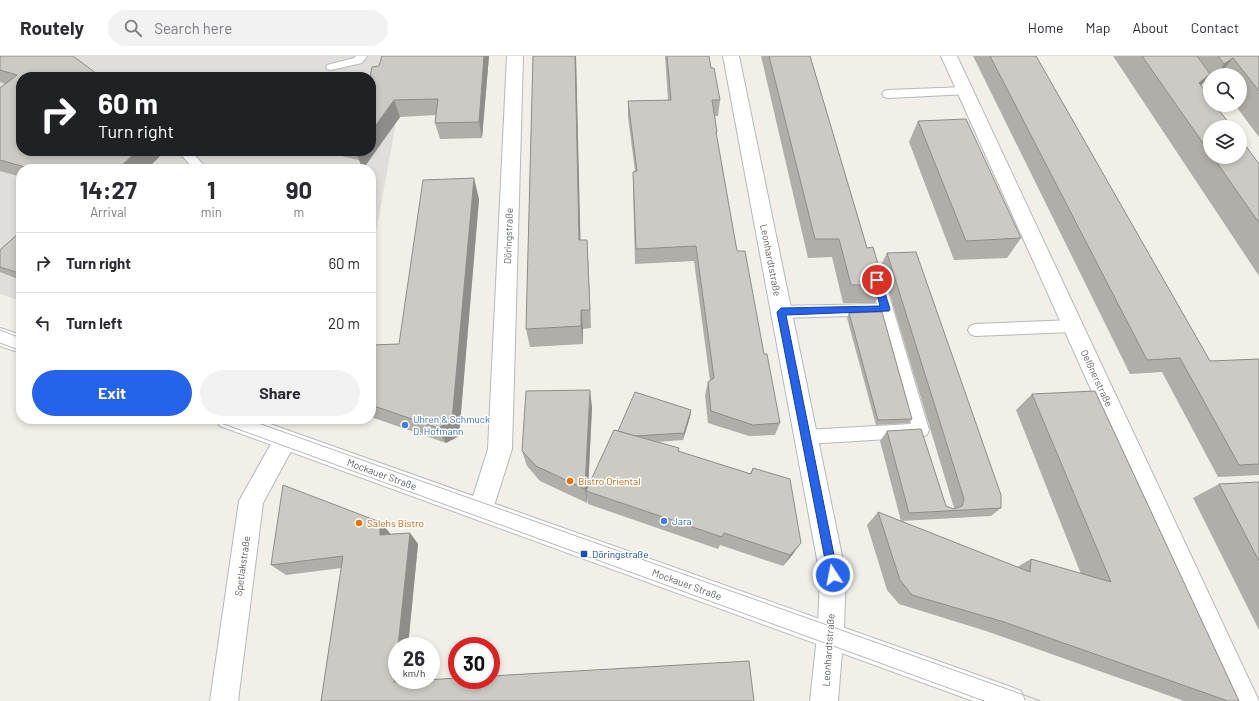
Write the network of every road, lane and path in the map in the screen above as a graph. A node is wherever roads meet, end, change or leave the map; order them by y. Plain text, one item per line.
1 (362, 56) edge
2 (515, 56) edge
3 (731, 56) edge
4 (949, 56) edge
5 (331, 67) dead end
6 (965, 91) junction
7 (888, 94) dead end
8 (189, 156) edge
9 (196, 164) edge
10 (873, 266) edge
11 (886, 309) junction
12 (781, 312) junction
13 (1073, 326) junction
14 (975, 330) dead end
15 (0, 337) edge
16 (16, 342) edge
17 (242, 424) edge
18 (806, 437) junction
19 (285, 440) junction
20 (481, 509) junction
21 (830, 636) junction
22 (224, 701) edge
23 (824, 701) edge
24 (1011, 701) edge
25 (1245, 701) edge

1 - 5 lane
2 - 20 street, Döringstraße
3 - 12 street, Leonhardtstraße
4 - 6 street, Oelßnerstraße
6 - 7 lane
6 - 13 street, Oelßnerstraße
8 - 9 lane
10 - 11 lane
11 - 12 lane
11 - 18 lane
12 - 18 street, Leonhardtstraße
13 - 14 lane
13 - 25 street, Oelßnerstraße
15 - 16 street
17 - 19 street, Mockauer Straße
18 - 21 street, Leonhardtstraße
19 - 20 street, Mockauer Straße
19 - 22 street, Spetlakstraße
20 - 21 street, Mockauer Straße
21 - 23 street, Leonhardtstraße
21 - 24 street, Mockauer Straße

